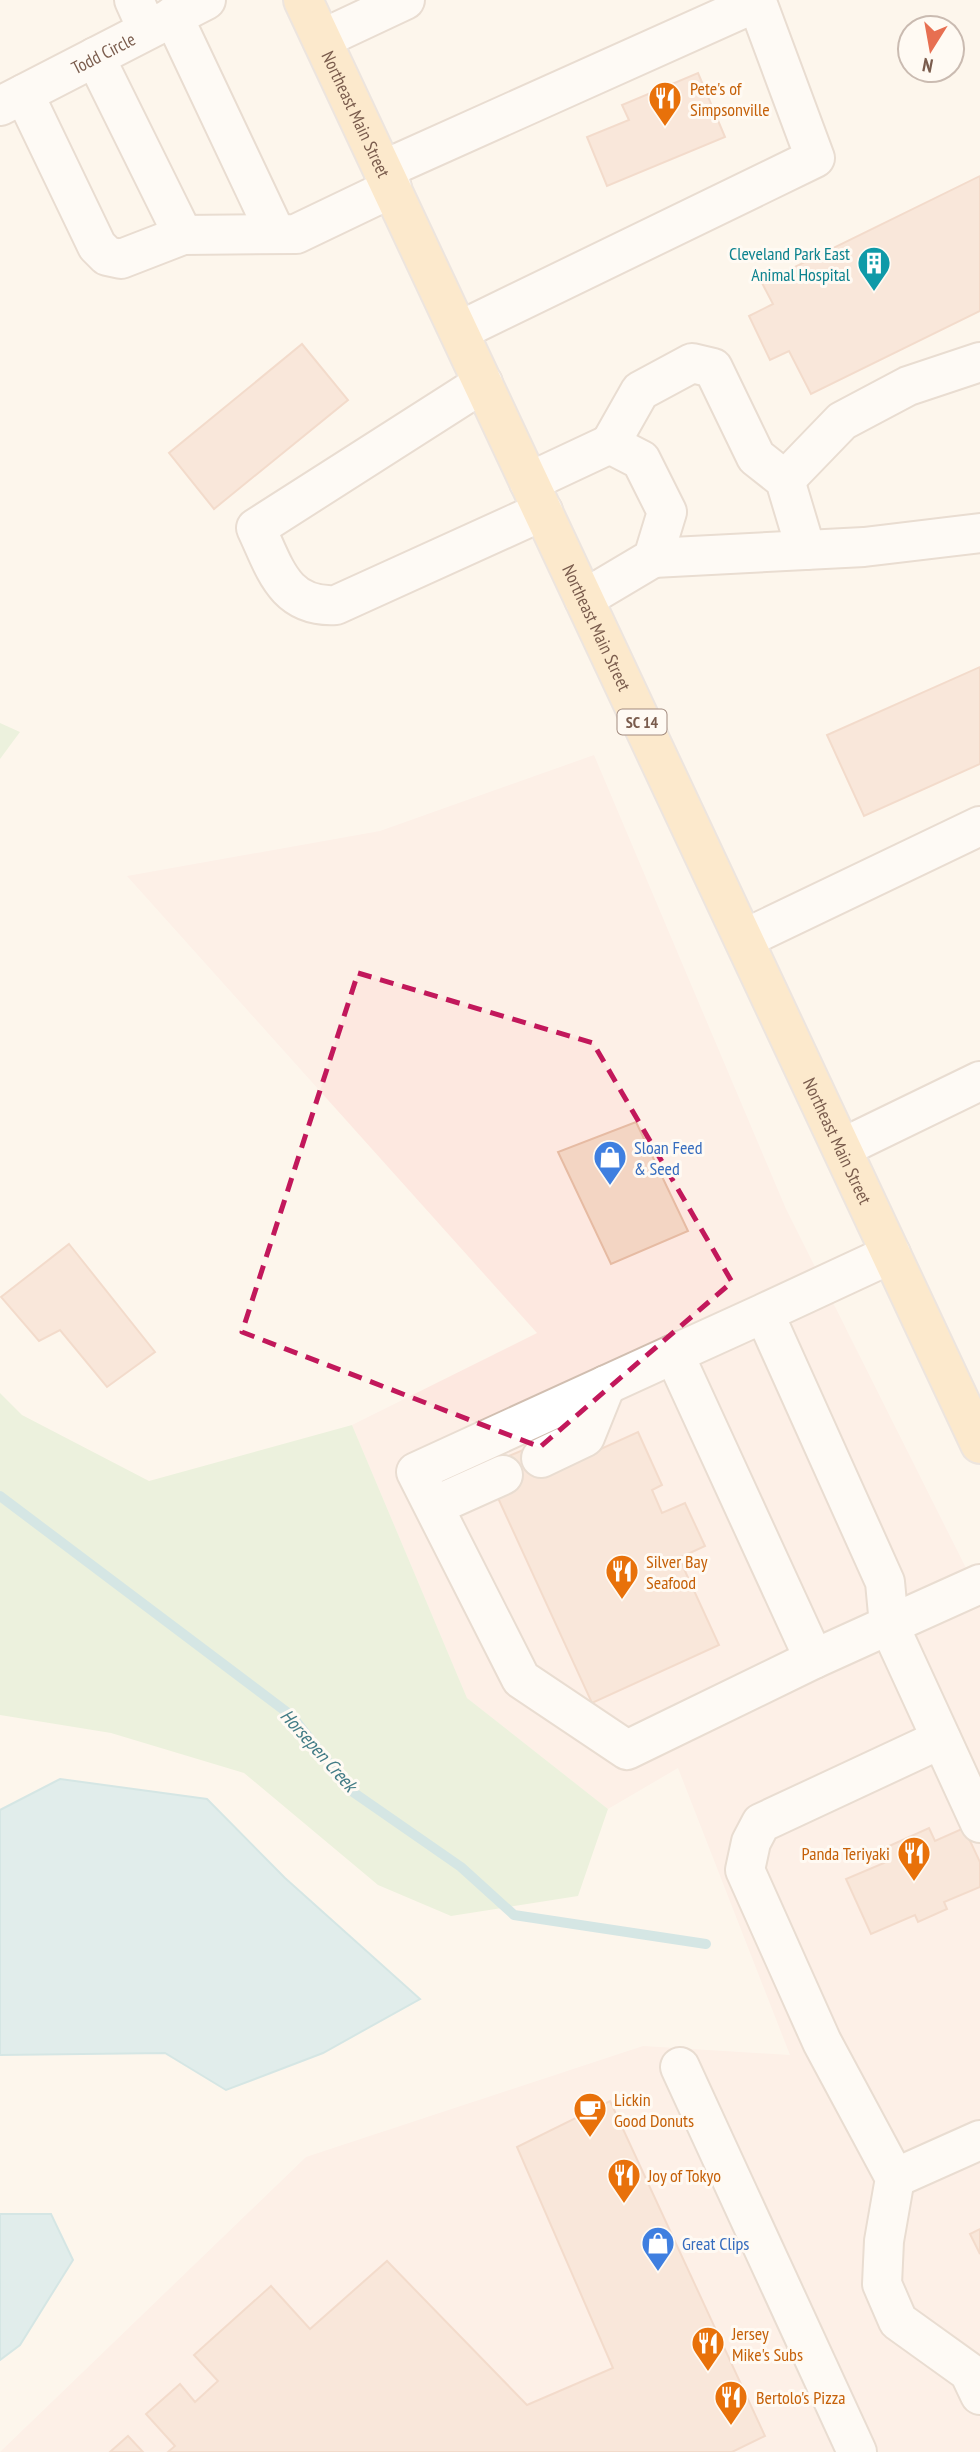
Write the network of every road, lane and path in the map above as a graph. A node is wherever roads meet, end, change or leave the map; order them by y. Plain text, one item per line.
1 (303, 0) edge
2 (405, 0) edge
3 (165, 11) edge
4 (322, 39) junction
5 (95, 57) junction
6 (12, 100) edge
7 (387, 179) junction
8 (275, 234) junction
9 (183, 235) junction
10 (459, 331) junction
11 (980, 362) edge
12 (482, 383) junction
13 (610, 444) junction
14 (786, 480) junction
15 (536, 497) junction
16 (980, 533) edge
17 (806, 550) junction
18 (653, 558) junction
19 (584, 599) junction
20 (980, 826) edge
21 (744, 939) junction
22 (980, 1081) edge
23 (842, 1148) junction
24 (891, 1254) junction
25 (764, 1313) junction
26 (674, 1354) junction
27 (606, 1385) junction
28 (980, 1444) edge
29 (541, 1458) dead end
30 (503, 1475) dead end
31 (434, 1506) junction
32 (980, 1584) edge
33 (889, 1625) junction
34 (814, 1659) junction
35 (942, 1739) junction
36 (980, 1823) edge
37 (680, 2067) dead end
38 (980, 2140) edge
39 (895, 2178) junction
40 (976, 2378) edge
41 (857, 2452) edge

1 - 4 main road, Northeast Main Street / SC 14
2 - 4 street
3 - 5 street, Todd Circle
3 - 8 street
4 - 7 main road, Northeast Main Street / SC 14
5 - 6 street, Todd Circle
5 - 9 street
6 - 9 street
7 - 8 street
7 - 10 main road, Northeast Main Street / SC 14
7 - 10 street
8 - 9 street
10 - 12 main road, Northeast Main Street / SC 14
11 - 14 street
12 - 15 main road, Northeast Main Street / SC 14
12 - 15 street
13 - 14 street
13 - 15 street
13 - 18 street
14 - 17 street
15 - 19 main road, Northeast Main Street / SC 14
16 - 17 street
17 - 18 street
18 - 19 street
19 - 21 main road, Northeast Main Street / SC 14
20 - 21 street
21 - 23 main road, Northeast Main Street / SC 14
22 - 23 street
23 - 24 main road, Northeast Main Street / SC 14
24 - 25 street
24 - 28 main road, Northeast Main Street / SC 14
25 - 26 street
25 - 33 street
26 - 27 street
26 - 34 street
27 - 29 street
27 - 31 street
30 - 31 street
31 - 34 street
32 - 33 street
33 - 34 street
33 - 35 street
35 - 36 street
35 - 39 street
37 - 41 street
38 - 39 street
39 - 40 street

